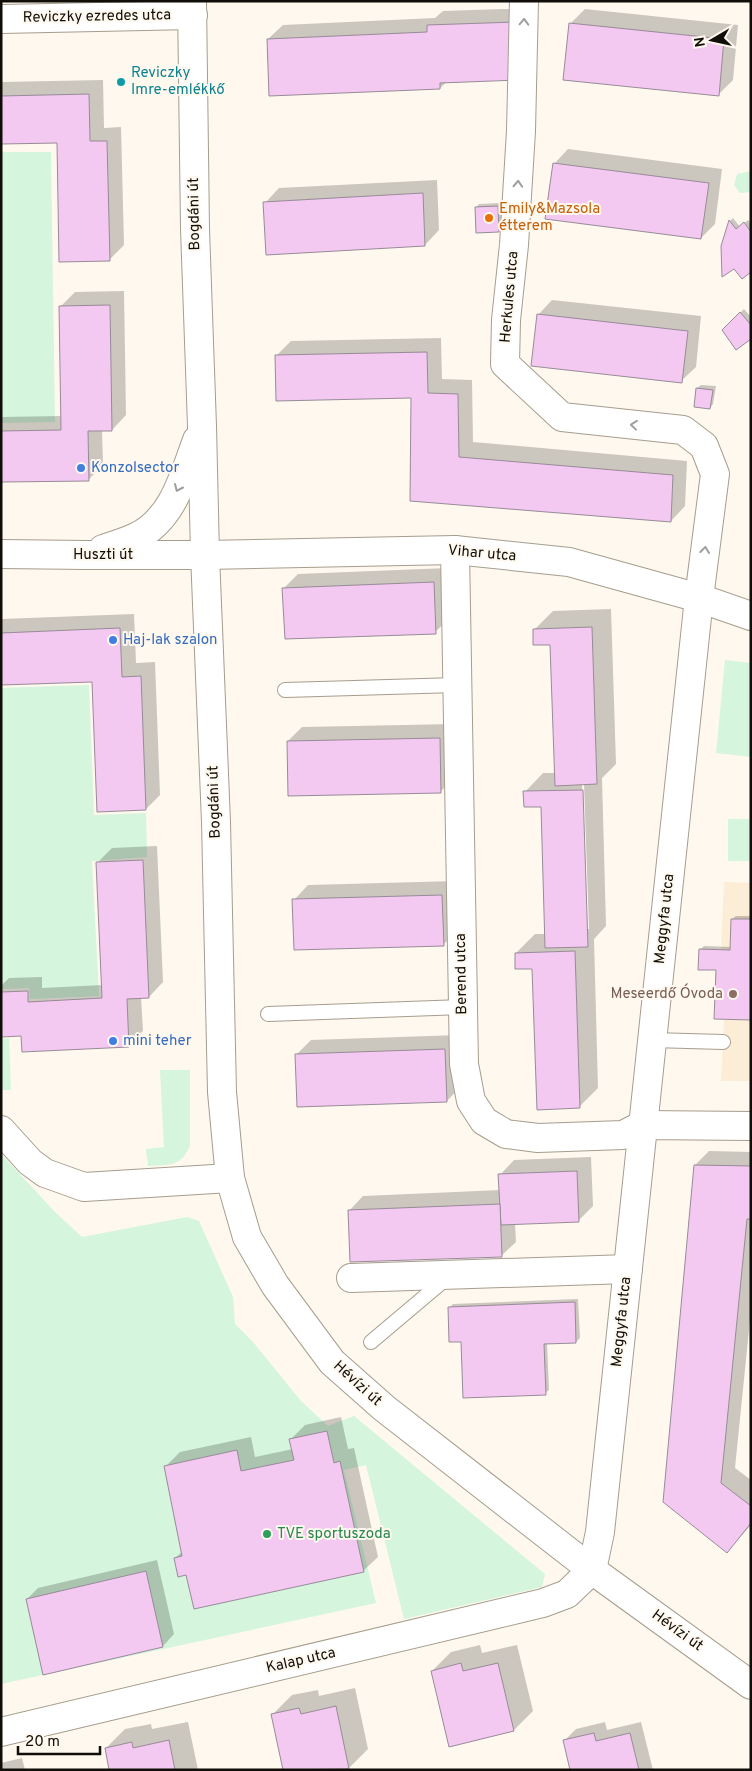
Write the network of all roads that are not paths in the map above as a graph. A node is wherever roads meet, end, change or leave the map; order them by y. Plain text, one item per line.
1 (524, 1) edge
2 (192, 8) edge
3 (1, 19) edge
4 (202, 426) junction
5 (683, 430) joint
6 (454, 550) junction
7 (1, 554) edge
8 (86, 555) junction
9 (205, 555) junction
10 (700, 598) junction
11 (751, 616) edge
12 (457, 685) junction
13 (285, 690) dead end
14 (463, 1007) junction
15 (268, 1014) dead end
16 (652, 1040) junction
17 (723, 1042) dead end
18 (643, 1125) junction
19 (751, 1126) edge
20 (1, 1130) edge
21 (230, 1178) junction
22 (628, 1270) junction
23 (451, 1275) junction
24 (350, 1278) dead end
25 (371, 1342) dead end
26 (592, 1570) junction
27 (751, 1684) edge
28 (1, 1732) edge

5 -> 1 street, Herkules utca
2 - 3 street, Reviczky ezredes utca
2 - 4 street, Bogdáni út
4 -> 8 street, Bogdáni út
4 - 9 street, Bogdáni út
10 -> 5 street, Meggyfa utca
6 - 9 street, Vihar utca
6 - 10 street, Vihar utca
6 - 12 street, Berend utca
7 - 8 street, Huszti út
8 - 9 street, Huszti út
9 - 21 street, Bogdáni út
10 - 11 street, Vihar utca
10 - 16 street, Meggyfa utca
12 - 13 lane
12 - 14 street, Berend utca
14 - 15 lane
14 - 18 street, Berend utca
16 - 17 lane
16 - 18 street, Meggyfa utca
18 - 19 street, Berend utca
18 - 22 street, Meggyfa utca
20 - 21 street
21 - 26 street, Hévízi út
22 - 23 street
22 - 26 street, Meggyfa utca
23 - 24 street
23 - 25 lane
26 - 27 street, Hévízi út
26 - 28 street, Kalap utca

